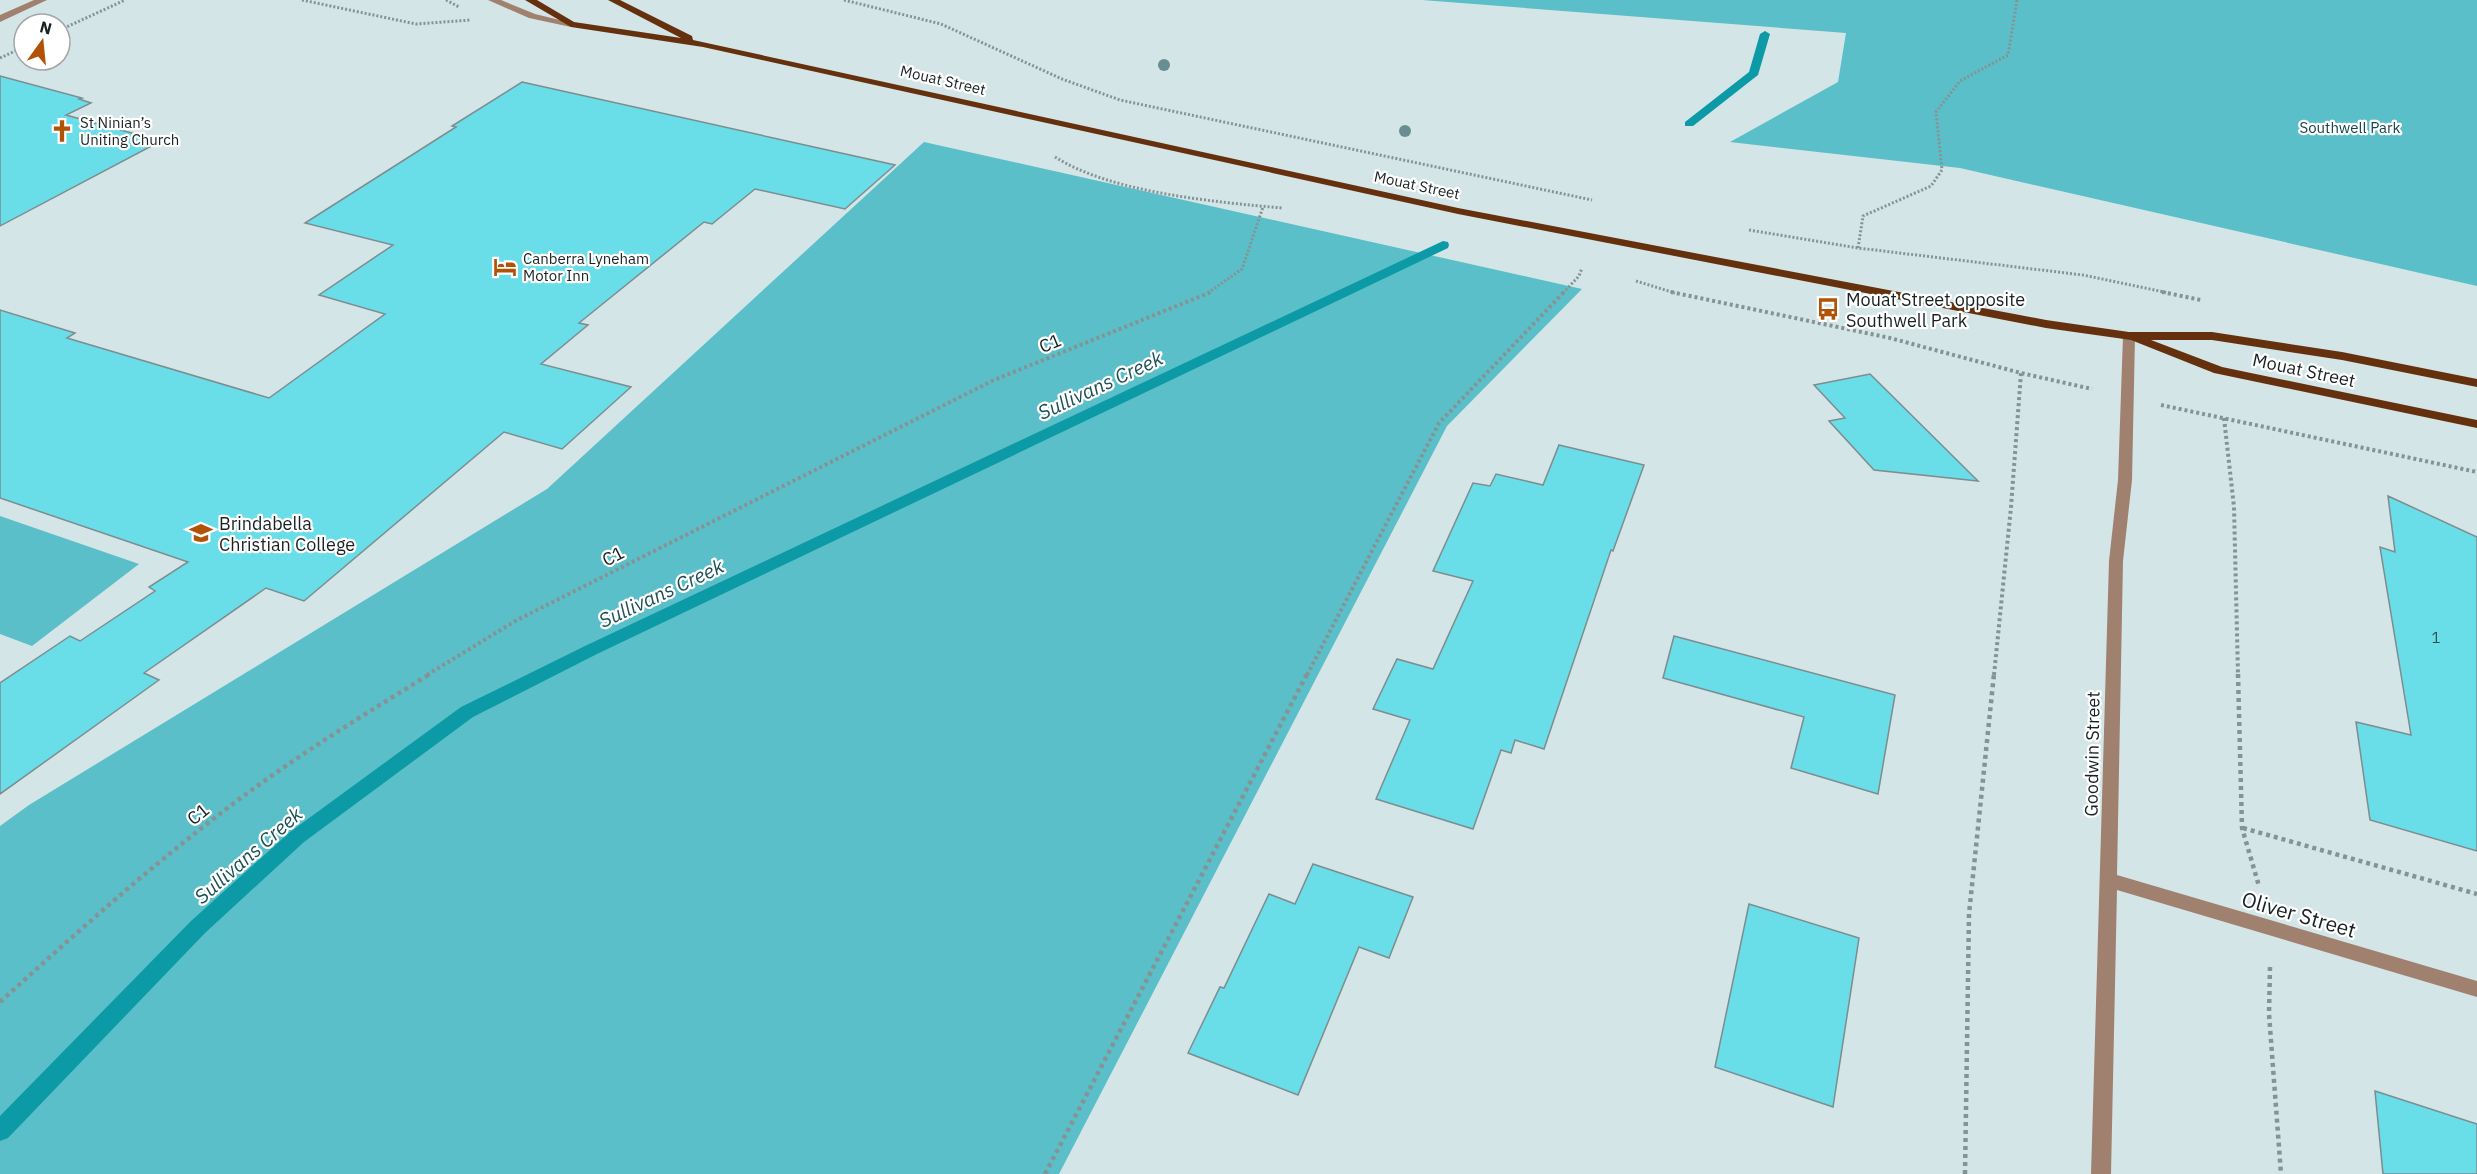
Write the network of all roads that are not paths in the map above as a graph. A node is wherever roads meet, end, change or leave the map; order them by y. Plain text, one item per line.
1 (42, 0) edge
2 (493, 0) edge
3 (530, 0) edge
4 (613, 0) edge
5 (0, 19) edge
6 (571, 24) junction
7 (703, 44) junction
8 (2129, 336) junction
9 (2477, 383) edge
10 (2477, 424) edge
11 (2109, 880) junction
12 (2477, 989) edge
13 (2101, 1174) edge

1 - 5 street
2 - 6 street
3 - 6 main road, Mouat Street
4 - 7 main road, Mouat Street
6 - 7 main road, Mouat Street
7 - 8 main road, Mouat Street
8 - 9 main road, Mouat Street
8 - 10 main road, Mouat Street
8 - 11 street, Goodwin Street
11 - 12 street, Oliver Street
11 - 13 street, Goodwin Street

